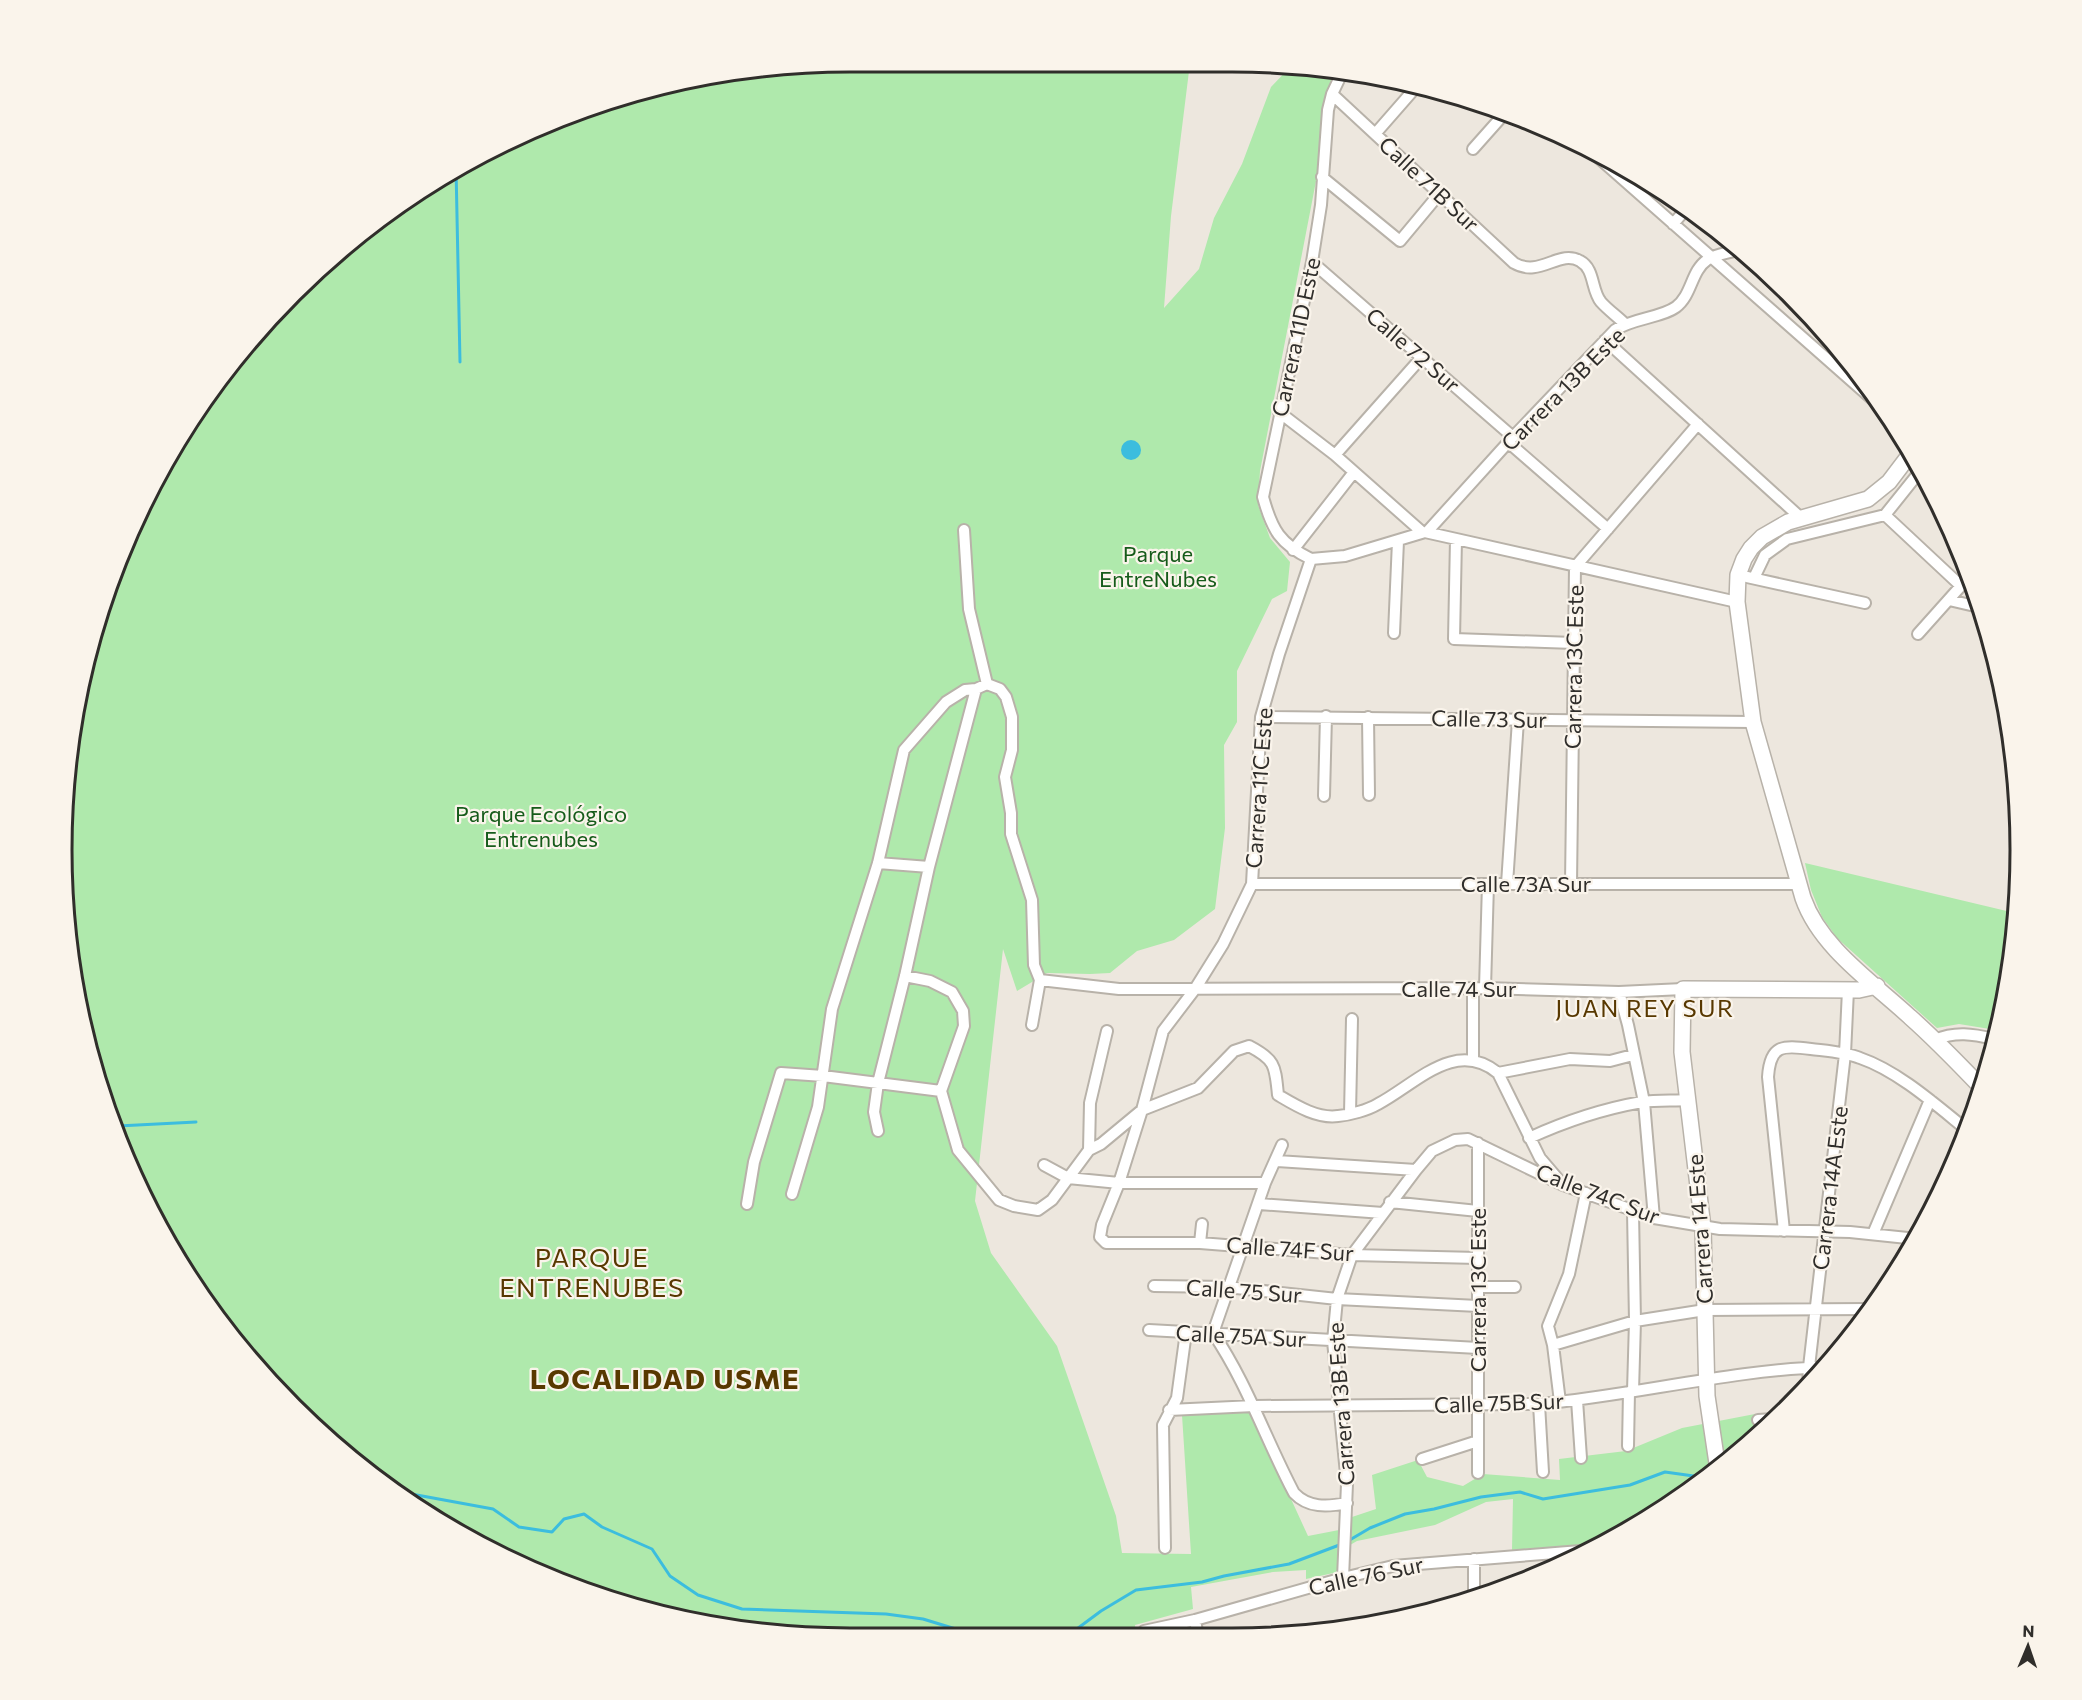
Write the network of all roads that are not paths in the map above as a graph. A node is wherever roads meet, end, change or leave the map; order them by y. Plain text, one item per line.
1 (1339, 80) edge
2 (1410, 93) edge
3 (1332, 94) junction
4 (1499, 119) edge
5 (1375, 134) junction
6 (1473, 149) dead end
7 (1322, 177) junction
8 (1632, 183) edge
9 (1440, 193) junction
10 (1681, 215) edge
11 (1674, 224) junction
12 (1729, 252) edge
13 (1711, 257) junction
14 (1312, 262) junction
15 (1625, 324) junction
16 (1605, 340) junction
17 (1422, 357) junction
18 (1854, 383) edge
19 (1279, 412) junction
20 (1698, 424) junction
21 (1511, 440) junction
22 (1335, 455) junction
23 (1906, 460) edge
24 (1354, 472) junction
25 (1915, 478) edge
26 (1885, 515) junction
27 (1801, 518) junction
28 (1608, 529) junction
29 (964, 530) dead end
30 (1425, 532) junction
31 (1456, 539) junction
32 (1398, 541) junction
33 (1293, 550) junction
34 (1311, 559) junction
35 (1575, 567) junction
36 (1738, 575) junction
37 (1754, 578) junction
38 (1961, 580) edge
39 (1963, 583) edge
40 (1949, 600) junction
41 (1737, 603) junction
42 (1865, 603) dead end
43 (1970, 605) edge
44 (1394, 633) dead end
45 (1918, 634) dead end
46 (1574, 643) junction
47 (981, 686) junction
48 (1326, 716) junction
49 (1261, 717) junction
50 (1368, 717) junction
51 (1518, 720) junction
52 (1573, 720) junction
53 (1753, 722) junction
54 (1369, 795) dead end
55 (1324, 796) dead end
56 (878, 863) junction
57 (928, 867) junction
58 (1252, 884) junction
59 (1488, 884) junction
60 (1507, 884) junction
61 (1571, 884) junction
62 (1800, 884) junction
63 (905, 976) junction
64 (1040, 980) junction
65 (1877, 986) junction
66 (1195, 988) junction
67 (1473, 988) junction
68 (1485, 988) junction
69 (1683, 989) junction
70 (1848, 990) junction
71 (1619, 992) junction
72 (1352, 1019) dead end
73 (1032, 1024) dead end
74 (1107, 1031) dead end
75 (1986, 1038) edge
76 (1935, 1040) junction
77 (1845, 1054) junction
78 (1633, 1055) junction
79 (1473, 1060) junction
80 (1498, 1073) junction
81 (823, 1076) junction
82 (1975, 1080) edge
83 (878, 1083) junction
84 (941, 1091) junction
85 (1689, 1100) junction
86 (1930, 1100) junction
87 (1644, 1102) junction
88 (1142, 1110) junction
89 (1350, 1113) junction
90 (1960, 1124) edge
91 (878, 1131) dead end
92 (1529, 1138) junction
93 (1478, 1143) junction
94 (1282, 1145) dead end
95 (1089, 1150) junction
96 (1432, 1151) joint
97 (1277, 1161) junction
98 (1044, 1165) dead end
99 (1416, 1170) junction
100 (1068, 1178) junction
101 (1119, 1183) junction
102 (1266, 1183) junction
103 (1563, 1185) junction
104 (1586, 1193) junction
105 (792, 1194) dead end
106 (1390, 1202) junction
107 (747, 1204) dead end
108 (1259, 1204) junction
109 (1478, 1211) junction
110 (1633, 1212) junction
111 (1383, 1213) junction
112 (1654, 1218) junction
113 (1202, 1224) dead end
114 (1703, 1228) junction
115 (1784, 1231) junction
116 (1826, 1231) junction
117 (1873, 1234) junction
118 (1907, 1238) edge
119 (1102, 1241) joint
120 (1200, 1243) junction
121 (1243, 1247) junction
122 (1353, 1255) junction
123 (1478, 1258) junction
124 (1154, 1286) dead end
125 (1227, 1287) junction
126 (1478, 1287) junction
127 (1515, 1287) dead end
128 (1337, 1299) junction
129 (1478, 1306) junction
130 (1816, 1309) junction
131 (1860, 1309) edge
132 (1705, 1310) junction
133 (1635, 1322) junction
134 (1149, 1330) dead end
135 (1186, 1332) junction
136 (1213, 1333) junction
137 (1333, 1341) junction
138 (1553, 1345) junction
139 (1478, 1348) junction
140 (1809, 1367) junction
141 (1813, 1367) edge
142 (1809, 1372) edge
143 (1706, 1379) junction
144 (1631, 1391) junction
145 (1577, 1400) junction
146 (1560, 1402) junction
147 (1539, 1404) junction
148 (1478, 1405) junction
149 (1338, 1406) junction
150 (1254, 1407) junction
151 (1169, 1410) junction
152 (1758, 1420) dead end
153 (1761, 1420) edge
154 (1478, 1441) junction
155 (1628, 1446) dead end
156 (1581, 1458) dead end
157 (1422, 1459) dead end
158 (1716, 1459) edge
159 (1543, 1472) dead end
160 (1478, 1473) dead end
161 (1347, 1503) junction
162 (1165, 1548) dead end
163 (1567, 1552) edge
164 (1474, 1559) junction
165 (1343, 1578) junction
166 (1474, 1589) edge
167 (1195, 1620) junction
168 (1157, 1628) edge
169 (1196, 1628) edge

1 - 3 street, Carrera 11D Este
2 - 5 street
3 - 5 street, Calle 71B Sur
3 - 7 street, Carrera 11D Este
4 - 6 street
5 - 9 street, Calle 71B Sur
7 - 9 street
7 - 14 street, Carrera 11D Este
8 - 11 street
9 - 15 street, Calle 71B Sur
10 - 11 street
11 - 13 street
12 - 13 street
13 - 15 street, Carrera 13B Este
13 - 18 street
14 - 17 street, Calle 72 Sur
14 - 19 street, Carrera 11D Este
15 - 16 street, Carrera 13B Este
16 - 20 street
16 - 21 street, Carrera 13B Este
17 - 21 street, Calle 72 Sur
17 - 22 street
19 - 22 street
19 - 33 street, Carrera 11D Este
20 - 27 street
20 - 28 street, Carrera 13C Este
21 - 28 street, Calle 72 Sur
21 - 30 street, Carrera 13B Este
22 - 24 street
23 - 27 main road
24 - 30 street
24 - 33 street
25 - 26 street
26 - 37 street
26 - 38 street
27 - 36 main road
28 - 35 street, Carrera 13C Este
29 - 47 street
30 - 31 street
30 - 32 street
31 - 35 street
31 - 46 street
32 - 34 street
32 - 44 street
33 - 34 street, Carrera 11D Este
34 - 49 street, Carrera 11C Este
35 - 41 street
35 - 46 street, Carrera 13C Este
36 - 37 street
36 - 41 main road
37 - 42 street
39 - 40 street
40 - 43 street
40 - 45 street
41 - 53 main road
46 - 52 street, Carrera 13C Este
47 - 56 street
47 - 57 street
47 - 64 street
48 - 49 street, Calle 73 Sur
48 - 50 street, Calle 73 Sur
48 - 55 street
49 - 58 street, Carrera 11C Este
50 - 51 street, Calle 73 Sur
50 - 54 street
51 - 52 street, Calle 73 Sur
51 - 60 street
52 - 53 street, Calle 73 Sur
52 - 61 street, Carrera 13C Este
53 - 62 main road
56 - 57 street
56 - 81 street
57 - 63 street
58 - 59 street, Calle 73A Sur
58 - 66 street, Carrera 11C Este
59 - 60 street, Calle 73A Sur
59 - 68 street
60 - 61 street, Calle 73A Sur
61 - 62 street, Calle 73A Sur
62 - 65 main road
63 - 83 street
63 - 84 street
64 - 66 street, Calle 74 Sur
64 - 73 street
65 - 70 main road, Calle 74 Sur
65 - 76 main road
66 - 67 street, Calle 74 Sur
66 - 88 street, Carrera 11C Este
67 - 68 street, Calle 74 Sur
67 - 79 street
68 - 71 street, Calle 74 Sur
69 - 70 main road, Calle 74 Sur
69 - 71 street, Calle 74 Sur
69 - 85 main road, Carrera 14 Este
70 - 77 street, Carrera 14A Este
71 - 78 street
72 - 89 street
74 - 95 street
75 - 76 street
76 - 82 main road
77 - 86 street
77 - 115 street
77 - 116 street, Carrera 14A Este
78 - 80 street
78 - 87 street
79 - 80 street
79 - 89 street
80 - 92 street
81 - 83 street
81 - 105 street
81 - 107 street
83 - 84 street
83 - 91 street
84 - 100 street
85 - 87 street
85 - 114 main road, Carrera 14 Este
86 - 90 street
86 - 117 street
87 - 92 street
87 - 112 street
88 - 89 street
88 - 95 street
88 - 101 street, Carrera 11C Este
92 - 103 street
93 - 96 street, Calle 74C Sur
93 - 103 street, Calle 74C Sur
93 - 109 street, Carrera 13C Este
94 - 97 street
95 - 100 street
96 - 99 street, Carrera 13B Este
97 - 99 street
97 - 102 street
98 - 100 street
99 - 106 street, Carrera 13B Este
100 - 101 street
101 - 102 street
101 - 119 street, Carrera 11C Este
102 - 108 street
103 - 104 street, Calle 74C Sur
104 - 110 street, Calle 74C Sur
104 - 138 street
106 - 109 street
106 - 111 street, Carrera 13B Este
108 - 111 street
108 - 121 street
109 - 123 street, Carrera 13C Este
110 - 112 street, Calle 74C Sur
110 - 133 street
111 - 122 street, Carrera 13B Este
112 - 114 street, Calle 74C Sur
113 - 120 street
114 - 115 street, Calle 74C Sur
114 - 132 main road, Carrera 14 Este
115 - 116 street, Calle 74C Sur
116 - 117 street, Calle 74C Sur
116 - 130 street, Carrera 14A Este
117 - 118 street, Calle 74C Sur
119 - 120 street, Calle 74F Sur
120 - 121 street, Calle 74F Sur
121 - 122 street, Calle 74F Sur
121 - 125 street
122 - 123 street, Calle 74F Sur
122 - 128 street, Carrera 13B Este
123 - 126 street, Carrera 13C Este
124 - 125 street, Calle 75 Sur
125 - 128 street, Calle 75 Sur
125 - 136 street
126 - 127 street
126 - 129 street, Carrera 13C Este
128 - 129 street, Calle 75 Sur
128 - 137 street, Carrera 13B Este
129 - 139 street, Carrera 13C Este
130 - 131 street
130 - 132 street
130 - 140 street, Carrera 14A Este
132 - 133 street
132 - 143 main road, Carrera 14 Este
133 - 138 street
133 - 144 street
134 - 135 street, Calle 75A Sur
135 - 136 street, Calle 75A Sur
135 - 151 street
136 - 137 street, Calle 75A Sur
136 - 150 street
137 - 139 street, Calle 75A Sur
137 - 149 street, Carrera 13B Este
138 - 146 street
139 - 148 street, Carrera 13C Este
140 - 141 street, Calle 75B Sur
140 - 142 street, Carrera 14A Este
140 - 143 street, Calle 75B Sur
143 - 144 street, Calle 75B Sur
143 - 158 main road, Carrera 14 Este
144 - 145 street, Calle 75B Sur
144 - 155 street
145 - 146 street, Calle 75B Sur
145 - 156 street
146 - 147 street, Calle 75B Sur
147 - 148 street, Calle 75B Sur
147 - 159 street
148 - 149 street, Calle 75B Sur
148 - 154 street, Carrera 13C Este
149 - 150 street, Calle 75B Sur
149 - 161 street, Carrera 13B Este
150 - 151 street, Calle 75B Sur
150 - 161 street
151 - 162 street
152 - 153 street
154 - 157 street
154 - 160 street, Carrera 13C Este
161 - 165 street, Carrera 13B Este
163 - 164 street, Calle 76 Sur
164 - 165 street, Calle 76 Sur
164 - 166 street
165 - 167 street, Calle 76 Sur
167 - 168 street, Calle 76 Sur
167 - 169 street

